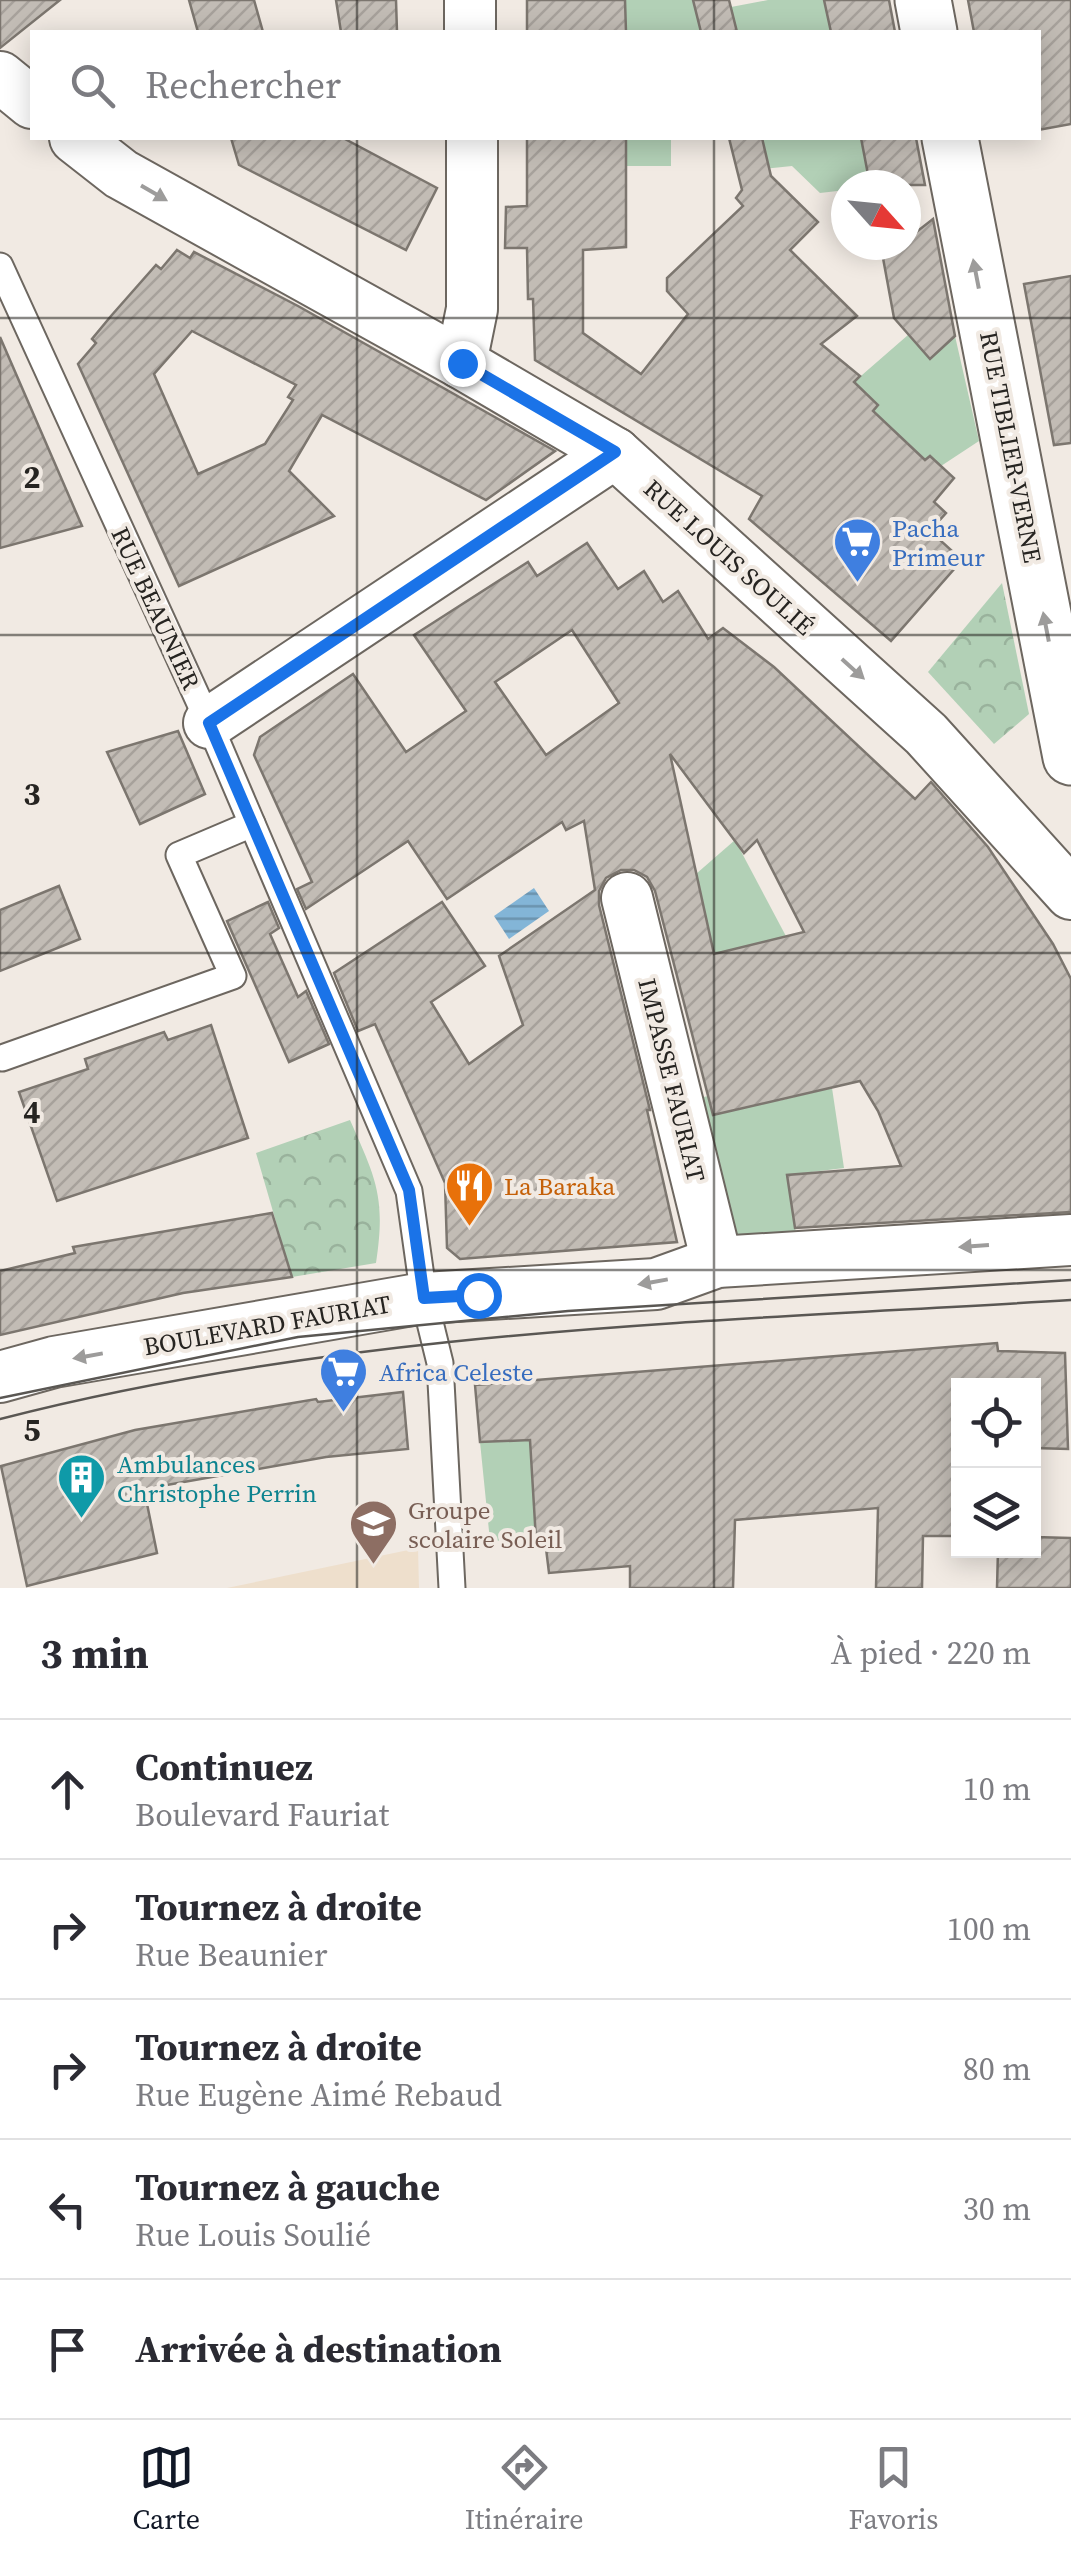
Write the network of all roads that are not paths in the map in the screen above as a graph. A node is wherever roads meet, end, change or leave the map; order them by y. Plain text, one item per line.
1 (470, 0) edge
2 (923, 0) edge
3 (470, 30) edge
4 (929, 30) edge
5 (0, 77) edge
6 (30, 101) edge
7 (78, 140) edge
8 (472, 140) edge
9 (950, 140) edge
10 (0, 266) edge
11 (462, 363) junction
12 (615, 452) junction
13 (209, 723) junction
14 (1071, 757) edge
15 (252, 824) junction
16 (1071, 894) edge
17 (627, 898) dead end
18 (2, 1058) edge
19 (1071, 1240) edge
20 (717, 1262) junction
21 (424, 1298) junction
22 (0, 1377) edge
23 (452, 1588) edge

1 - 3 street
2 - 4 main road
5 - 6 street
7 -> 11 street, RUE LOUIS SOULIÉ
8 - 11 street
14 -> 9 main road, RUE TIBLIER-VERNE
10 - 13 lane, RUE BEAUNIER
11 - 12 street, RUE LOUIS SOULIÉ
12 - 13 street
12 -> 16 street, RUE LOUIS SOULIÉ
13 - 15 lane, RUE BEAUNIER
15 - 18 lane
15 - 21 lane, RUE BEAUNIER
17 - 20 street, IMPASSE FAURIAT
19 -> 20 street, BOULEVARD FAURIAT
20 -> 21 street, BOULEVARD FAURIAT
21 -> 22 street, BOULEVARD FAURIAT
21 - 23 lane, RUE BEAUNIER

